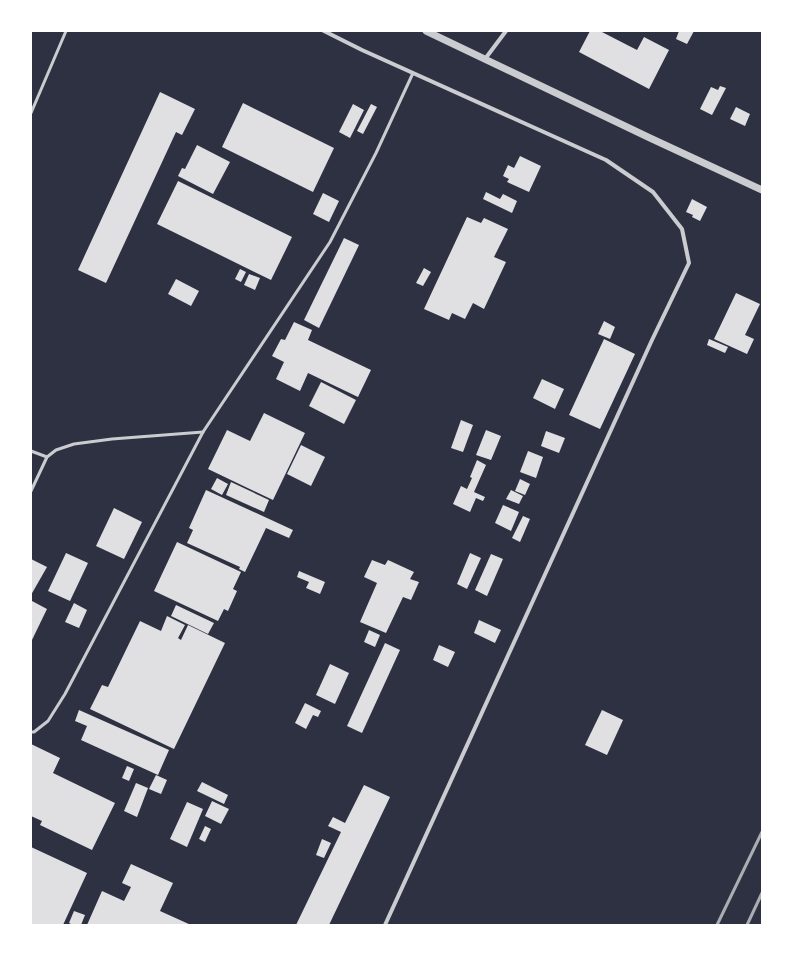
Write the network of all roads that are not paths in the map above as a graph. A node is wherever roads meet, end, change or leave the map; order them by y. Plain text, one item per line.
1 (66, 31) edge
2 (324, 31) edge
3 (426, 31) edge
4 (506, 31) edge
5 (485, 59) junction
6 (413, 73) junction
7 (31, 113) edge
8 (762, 190) edge
9 (203, 432) junction
10 (31, 450) edge
11 (47, 457) junction
12 (32, 489) edge
13 (31, 732) edge
14 (385, 925) edge

1 - 7 lane
2 - 6 street
3 - 5 street
4 - 5 street
5 - 8 street
6 - 9 lane
6 - 14 street
9 - 11 lane
9 - 13 lane
10 - 11 lane
11 - 12 lane

